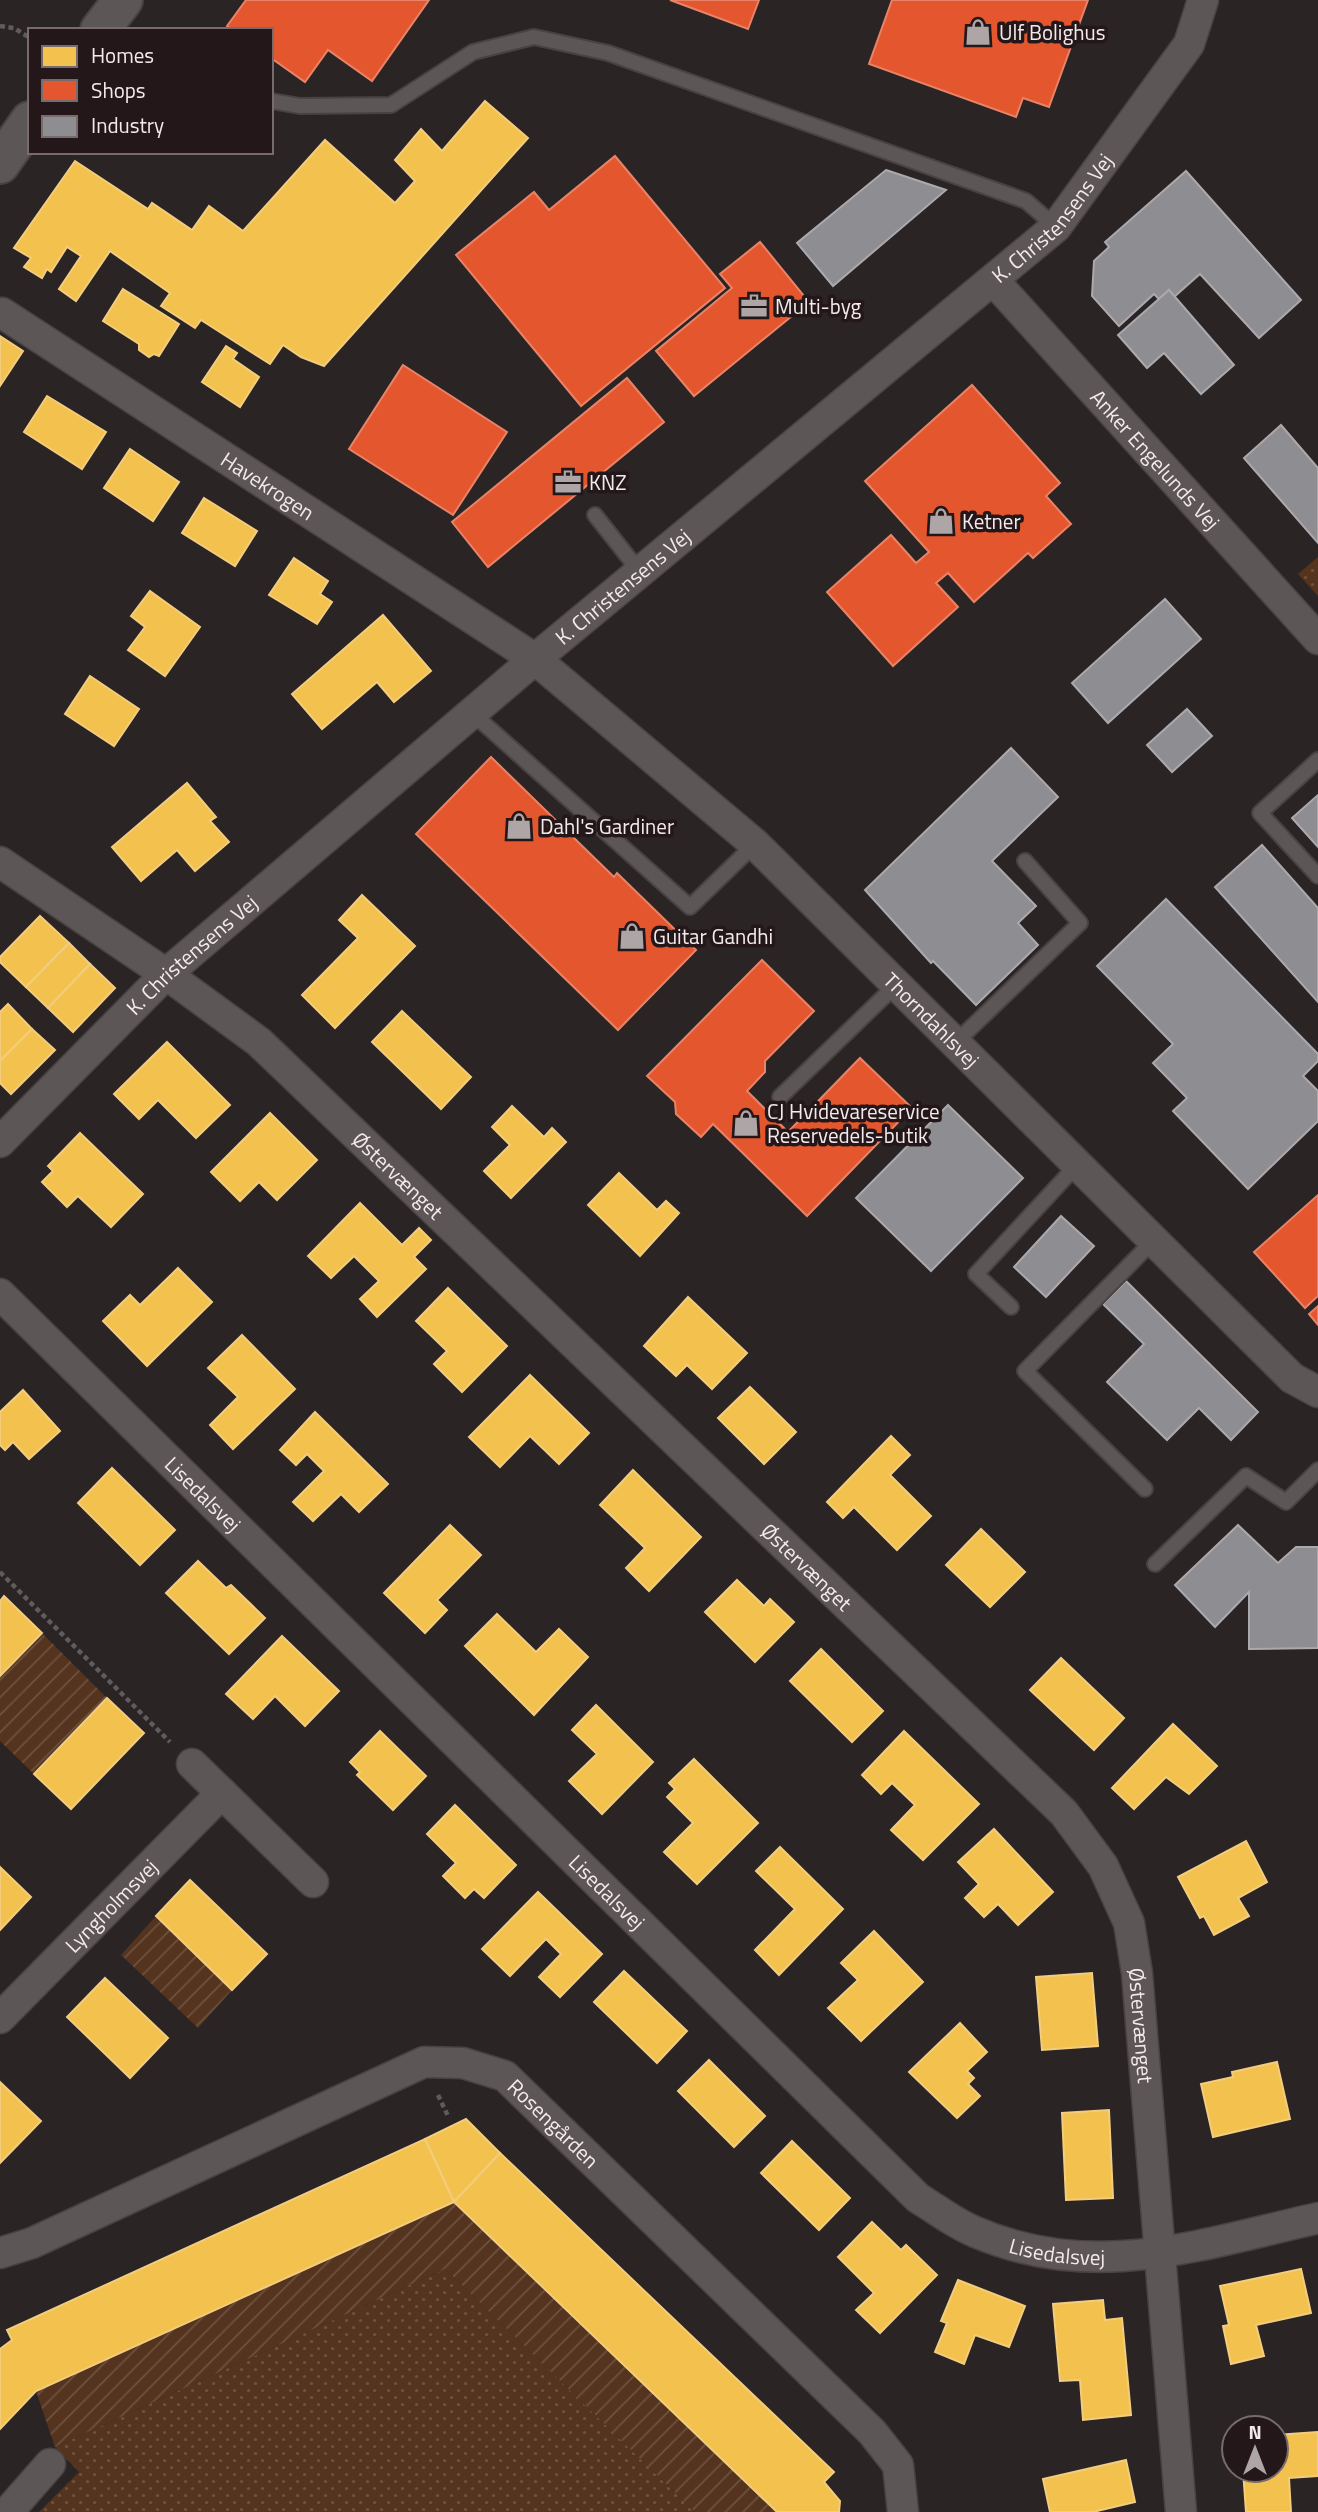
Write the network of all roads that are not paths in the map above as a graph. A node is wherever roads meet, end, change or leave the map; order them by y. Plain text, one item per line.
1 (100, 0) edge
2 (123, 0) edge
3 (1203, 0) edge
4 (84, 28) edge
5 (102, 28) edge
6 (273, 101) edge
7 (28, 124) edge
8 (0, 164) edge
9 (1056, 227) junction
10 (993, 280) junction
11 (2, 313) edge
12 (595, 515) dead end
13 (640, 572) junction
14 (1318, 639) edge
15 (535, 659) junction
16 (472, 713) junction
17 (1318, 760) edge
18 (755, 844) junction
19 (1025, 861) dead end
20 (0, 862) edge
21 (1318, 876) edge
22 (166, 974) junction
23 (895, 986) junction
24 (954, 1044) junction
25 (780, 1097) dead end
26 (0, 1142) edge
27 (1077, 1164) junction
28 (1153, 1241) junction
29 (0, 1294) edge
30 (1011, 1307) dead end
31 (1318, 1392) edge
32 (1318, 1470) edge
33 (1145, 1489) dead end
34 (1156, 1564) dead end
35 (192, 1764) road end
36 (222, 1793) junction
37 (313, 1882) dead end
38 (0, 2018) edge
39 (1318, 2218) edge
40 (0, 2252) edge
41 (1163, 2253) junction
42 (50, 2464) dead end
43 (8, 2512) edge
44 (904, 2512) edge
45 (1181, 2512) edge

1 - 4 main road
2 - 5 main road
3 - 9 street, K. Christensens Vej
6 - 9 lane
7 - 8 main road
9 - 10 street, K. Christensens Vej
10 - 13 street, K. Christensens Vej
10 - 14 street, Anker Engelunds Vej
11 - 15 street, Havekrogen
12 - 13 lane
13 - 15 street, K. Christensens Vej
15 - 16 street, K. Christensens Vej
15 - 18 street, Thorndahlsvej
16 - 18 lane
16 - 22 street, K. Christensens Vej
17 - 21 lane
18 - 23 street, Thorndahlsvej
19 - 24 lane
20 - 22 street, Østervænget
22 - 26 street, K. Christensens Vej
22 - 41 street, Østervænget
23 - 24 street, Thorndahlsvej
23 - 25 lane
24 - 27 street, Thorndahlsvej
27 - 28 street, Thorndahlsvej
27 - 30 lane
28 - 31 street, Thorndahlsvej
28 - 33 lane
29 - 41 street, Lisedalsvej
32 - 34 lane
35 - 36 street
36 - 37 street
36 - 38 street, Lyngholmsvej
39 - 41 street, Lisedalsvej
40 - 44 street, Rosengården
41 - 45 street, Østervænget
42 - 43 street

